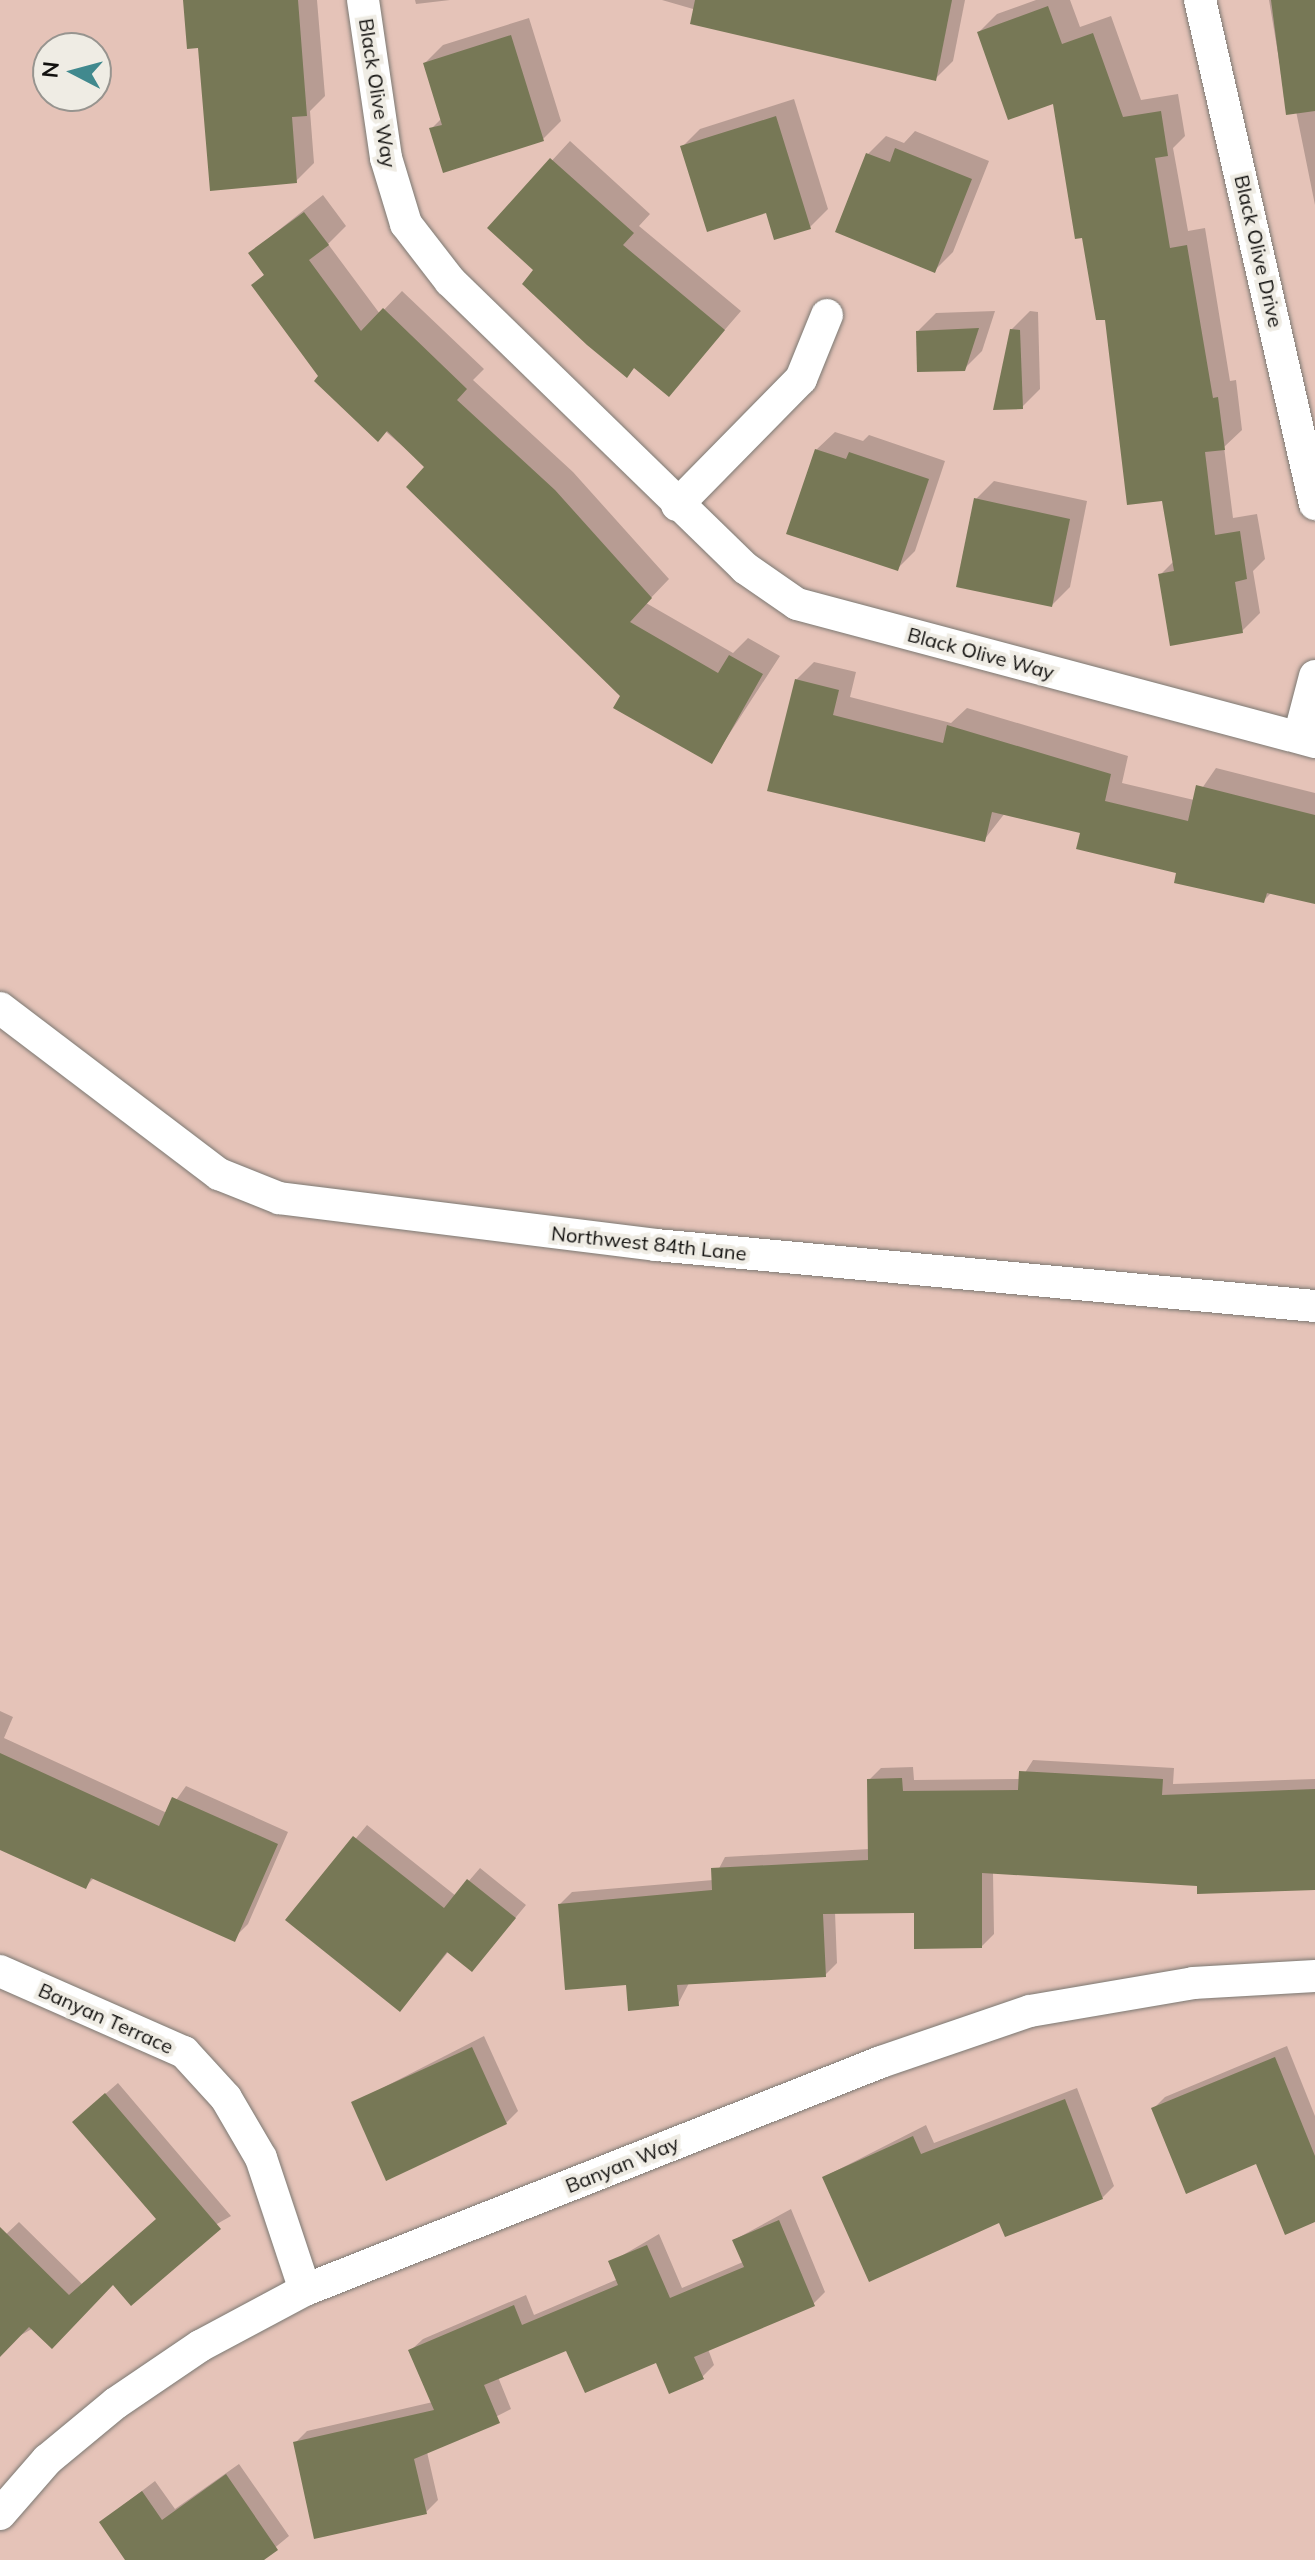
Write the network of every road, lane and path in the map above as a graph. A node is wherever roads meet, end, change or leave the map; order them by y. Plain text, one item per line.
1 (363, 0) edge
2 (1200, 0) edge
3 (827, 315) dead end
4 (1315, 504) edge
5 (677, 505) junction
6 (1315, 676) edge
7 (1307, 739) edge
8 (0, 1008) edge
9 (34, 1034) junction
10 (0, 1035) edge
11 (1315, 1306) edge
12 (0, 1971) edge
13 (1315, 1976) edge
14 (305, 2290) junction
15 (0, 2514) edge

1 - 5 street, Black Olive Way
2 - 4 street, Black Olive Drive
3 - 5 street
5 - 7 street, Black Olive Way
6 - 7 street
8 - 9 street, Northwest 84th Lane
9 - 10 street
9 - 11 street, Northwest 84th Lane
12 - 14 street, Banyan Terrace
13 - 14 street, Banyan Way
14 - 15 street, Banyan Way

